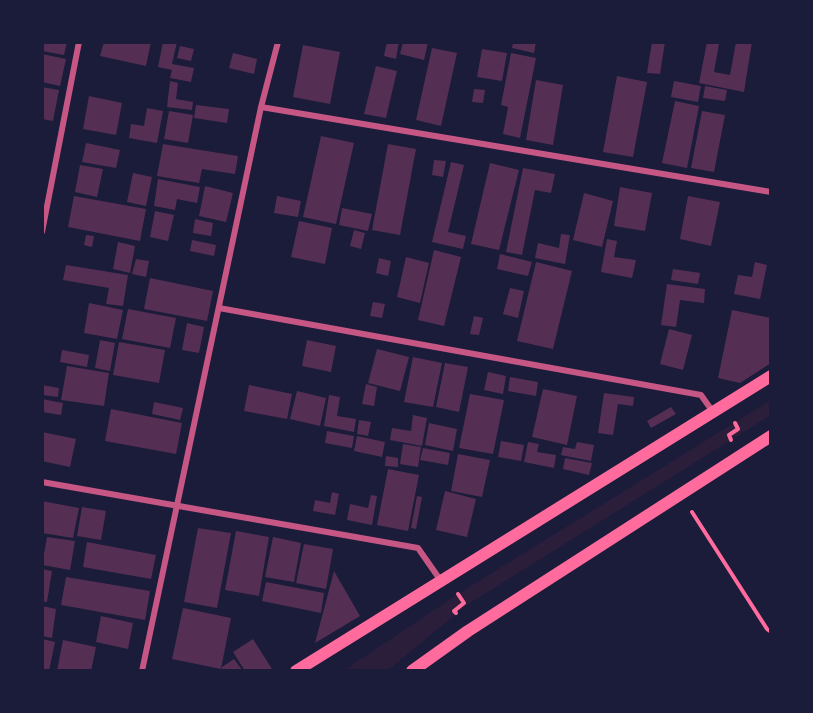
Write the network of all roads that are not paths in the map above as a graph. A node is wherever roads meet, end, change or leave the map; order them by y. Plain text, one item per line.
1 (79, 42) edge
2 (278, 42) edge
3 (261, 107) junction
4 (771, 192) edge
5 (42, 232) edge
6 (219, 308) junction
7 (771, 376) edge
8 (712, 412) junction
9 (771, 436) edge
10 (42, 482) edge
11 (178, 504) junction
12 (441, 581) junction
13 (142, 671) edge
14 (296, 671) edge
15 (412, 671) edge

1 - 5 street
2 - 3 street
3 - 4 street
3 - 6 street
6 - 8 street
6 - 11 street
7 - 8 main road
8 - 12 main road
9 - 15 main road
10 - 11 street
11 - 12 street
11 - 13 street
12 - 14 main road

